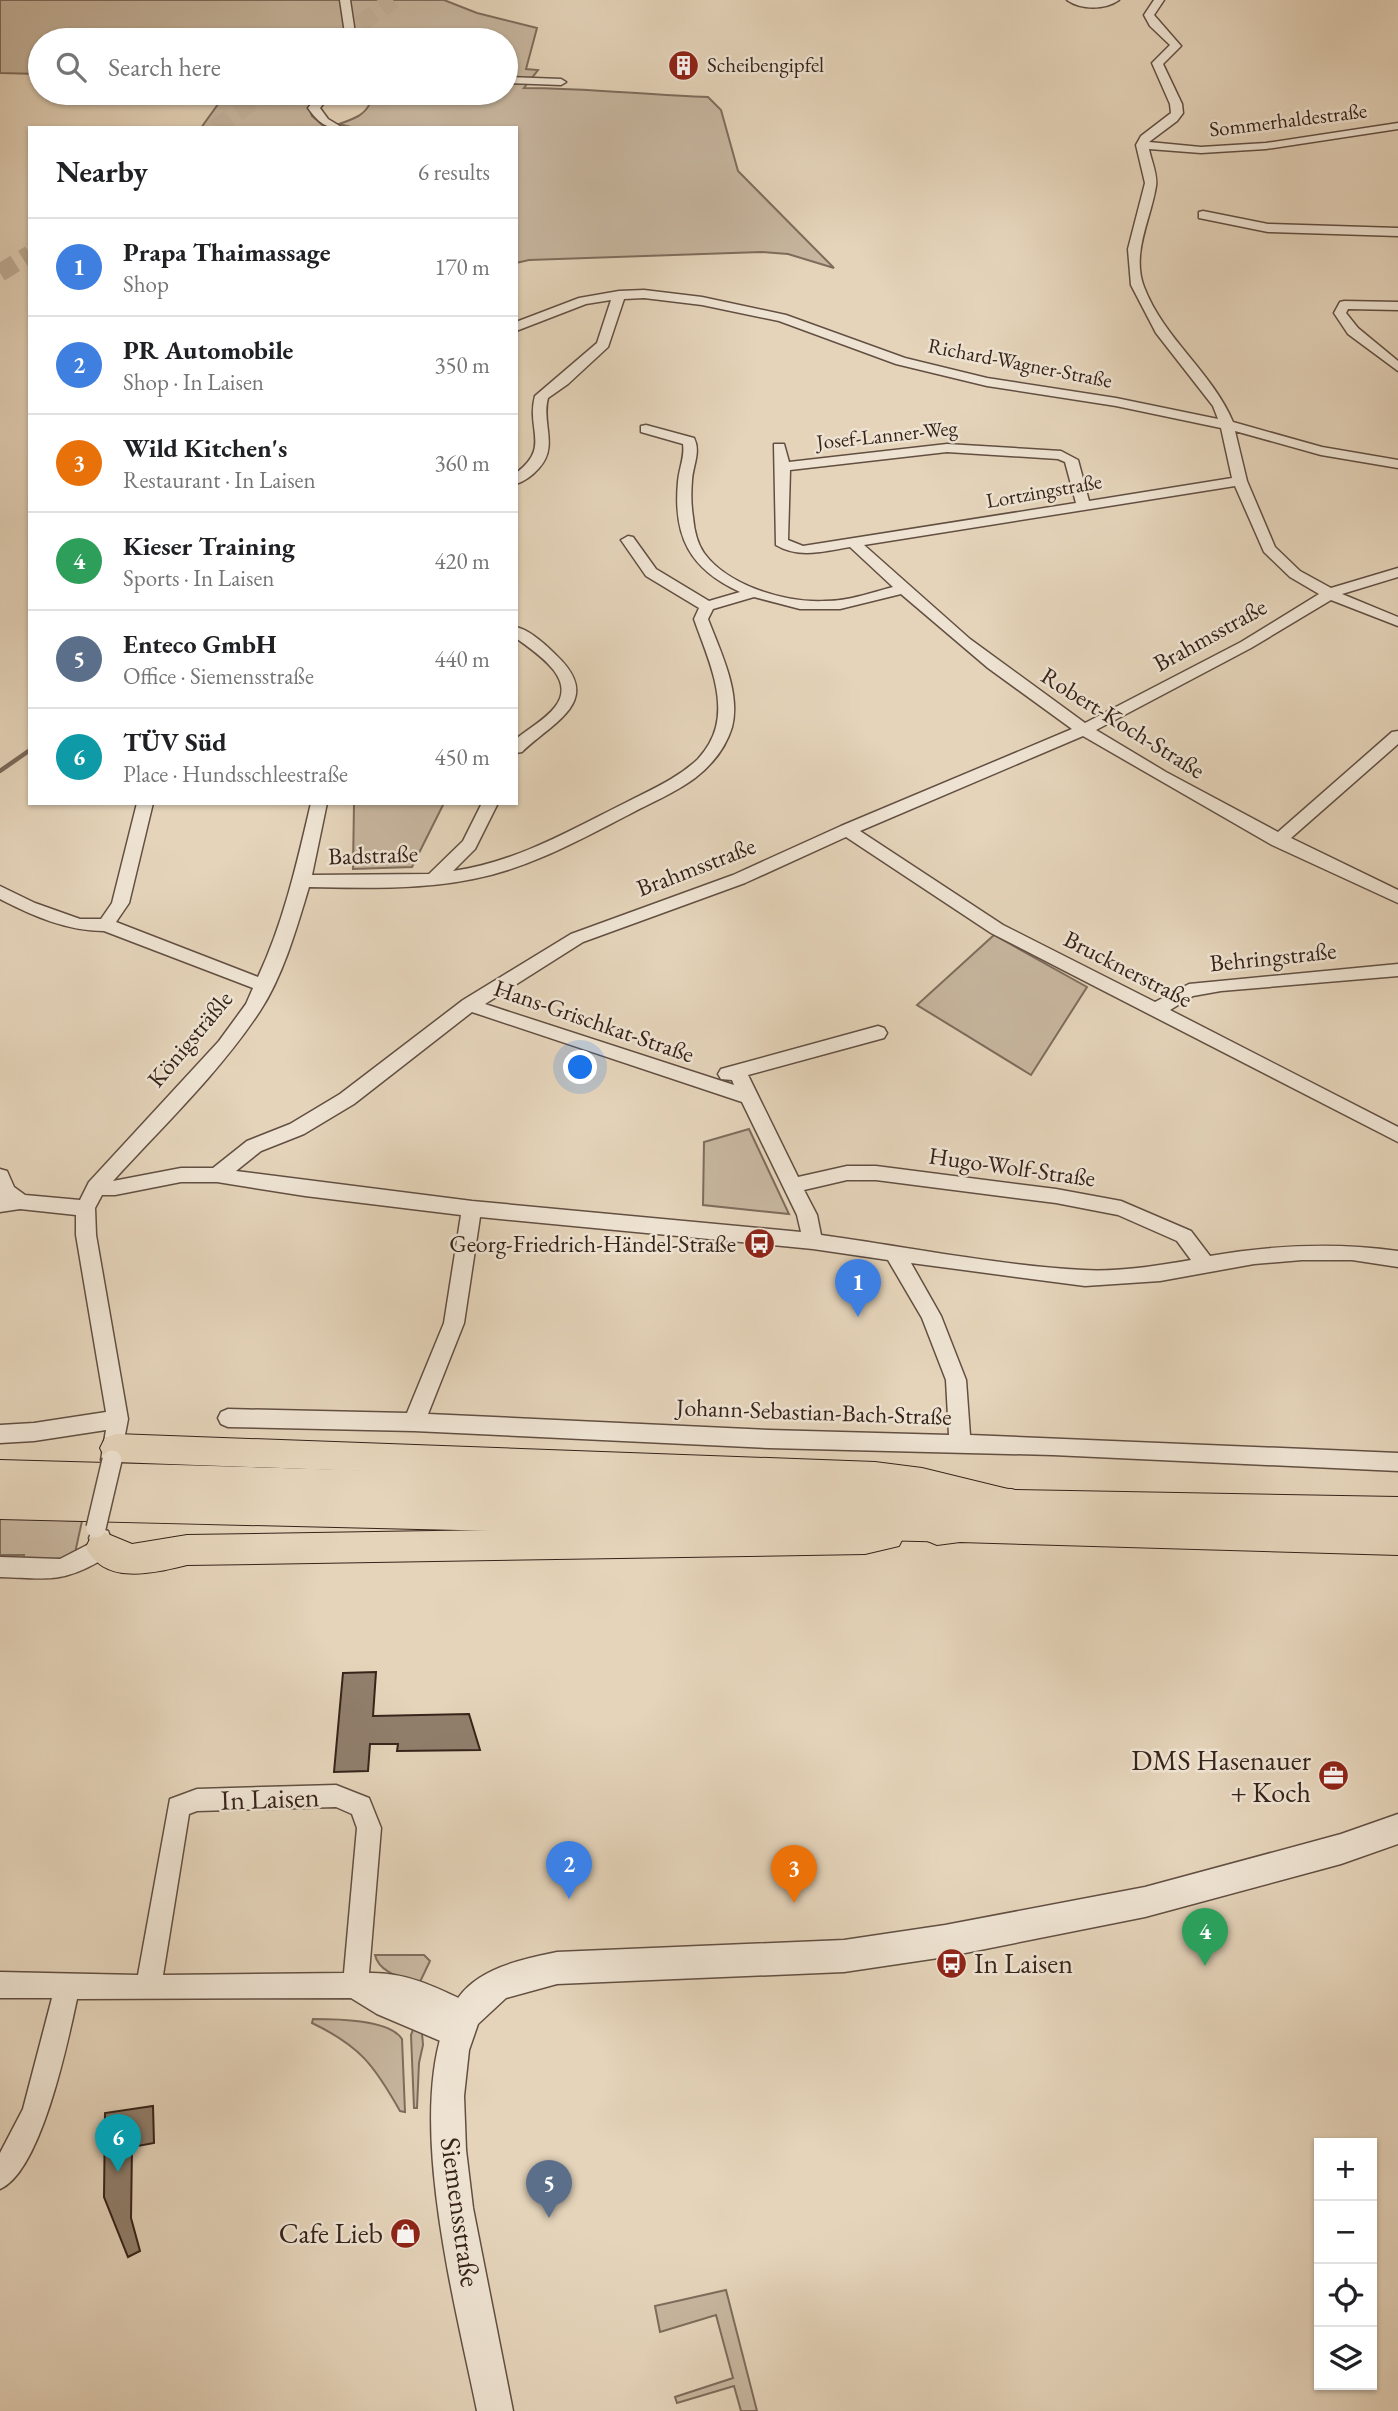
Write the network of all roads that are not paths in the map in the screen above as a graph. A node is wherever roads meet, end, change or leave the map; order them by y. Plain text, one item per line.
1 (345, 0) edge
2 (1072, 0) edge
3 (1114, 0) edge
4 (1159, 0) edge
5 (349, 28) edge
6 (518, 80) edge
7 (561, 82) dead end
8 (315, 105) edge
9 (334, 126) edge
10 (1398, 126) edge
11 (1142, 145) junction
12 (1203, 215) dead end
13 (1398, 232) edge
14 (619, 295) junction
15 (1398, 306) edge
16 (518, 326) edge
17 (1398, 367) edge
18 (1227, 425) junction
19 (646, 429) dead end
20 (779, 447) dead end
21 (1398, 464) edge
22 (783, 467) junction
23 (518, 478) edge
24 (1240, 481) junction
25 (1084, 506) junction
26 (628, 540) dead end
27 (854, 543) junction
28 (1398, 572) edge
29 (903, 589) junction
30 (755, 592) junction
31 (1330, 594) junction
32 (707, 606) junction
33 (1398, 622) edge
34 (518, 633) edge
35 (1084, 730) junction
36 (1398, 736) edge
37 (518, 746) edge
38 (144, 805) edge
39 (319, 805) edge
40 (489, 805) edge
41 (847, 830) junction
42 (1279, 841) junction
43 (435, 878) junction
44 (302, 881) junction
45 (0, 892) edge
46 (1398, 897) edge
47 (106, 925) junction
48 (1398, 970) edge
49 (264, 984) junction
50 (469, 1005) junction
51 (1158, 1009) junction
52 (878, 1033) dead end
53 (736, 1070) junction
54 (703, 1084) junction
55 (750, 1097) junction
56 (1398, 1135) edge
57 (0, 1175) edge
58 (217, 1175) junction
59 (793, 1185) junction
60 (96, 1187) junction
61 (20, 1202) junction
62 (0, 1205) edge
63 (85, 1208) junction
64 (472, 1209) junction
65 (813, 1241) junction
66 (895, 1255) junction
67 (1398, 1259) edge
68 (1206, 1265) junction
69 (228, 1418) dead end
70 (414, 1422) junction
71 (0, 1434) edge
72 (115, 1442) junction
73 (960, 1442) junction
74 (1398, 1462) edge
75 (0, 1475) edge
76 (0, 1504) edge
77 (1012, 1504) junction
78 (1398, 1511) edge
79 (960, 1527) junction
80 (99, 1537) junction
81 (1398, 1539) edge
82 (0, 1567) edge
83 (1398, 1829) edge
84 (0, 1985) edge
85 (67, 1985) junction
86 (355, 1986) junction
87 (149, 1987) junction
88 (462, 2025) junction
89 (0, 2176) edge
90 (495, 2411) edge

1 - 5 street
2 - 3 street
4 - 11 street
6 - 7 street
8 - 9 street
10 - 11 street, Sommerhaldestraße
11 - 18 street
12 - 13 street
14 - 16 street, Richard-Wagner-Straße
14 - 18 street, Richard-Wagner-Straße
14 - 23 street
15 - 17 street
18 - 21 street, Richard-Wagner-Straße
18 - 24 street
19 - 30 street
20 - 22 street
22 - 25 street, Josef-Lanner-Weg
22 - 27 street, Lortzingstraße
24 - 25 street, Lortzingstraße
24 - 31 street
25 - 27 street, Lortzingstraße
26 - 32 street
27 - 29 street, Robert-Koch-Straße
28 - 31 street, Brahmsstraße
29 - 30 street
29 - 35 street, Robert-Koch-Straße
30 - 32 street
31 - 33 street
31 - 35 street, Brahmsstraße
32 - 43 street
34 - 37 street
35 - 41 street, Brahmsstraße
35 - 42 street, Robert-Koch-Straße
36 - 42 street
38 - 47 street
39 - 44 street, Königsträßle
40 - 43 street, Badstraße
41 - 50 street, Brahmsstraße
41 - 51 street, Brucknerstraße
42 - 46 street, Robert-Koch-Straße
43 - 44 street, Badstraße
44 - 49 street, Königsträßle
45 - 47 street
47 - 49 street
48 - 51 street, Behringstraße
49 - 60 street, Königsträßle
50 - 54 street, Hans-Grischkat-Straße
50 - 58 street, Brahmsstraße
51 - 56 street, Brucknerstraße
52 - 53 street, Hans-Grischkat-Straße
53 - 54 street, Hans-Grischkat-Straße
53 - 55 street
54 - 55 street, Hans-Grischkat-Straße
55 - 59 street
57 - 61 street
58 - 60 street
58 - 64 street
59 - 65 street
59 - 68 street, Hugo-Wolf-Straße
60 - 63 street, Königsträßle
61 - 62 street
61 - 63 street
63 - 72 street
64 - 65 street
64 - 70 street
65 - 66 street
66 - 68 street
66 - 73 street
67 - 68 street
69 - 70 street, Johann-Sebastian-Bach-Straße
70 - 73 street, Johann-Sebastian-Bach-Straße
71 - 72 street
72 - 77 main road
72 - 80 street, bridge
73 - 74 street, Johann-Sebastian-Bach-Straße
75 - 77 highway
76 - 79 highway
77 - 78 main road
79 - 80 main road
79 - 81 main road
80 - 82 street
83 - 88 street
84 - 85 street
85 - 87 street
85 - 89 street
86 - 87 street
86 - 87 street, In Laisen
86 - 88 street
88 - 90 street, Siemensstraße

